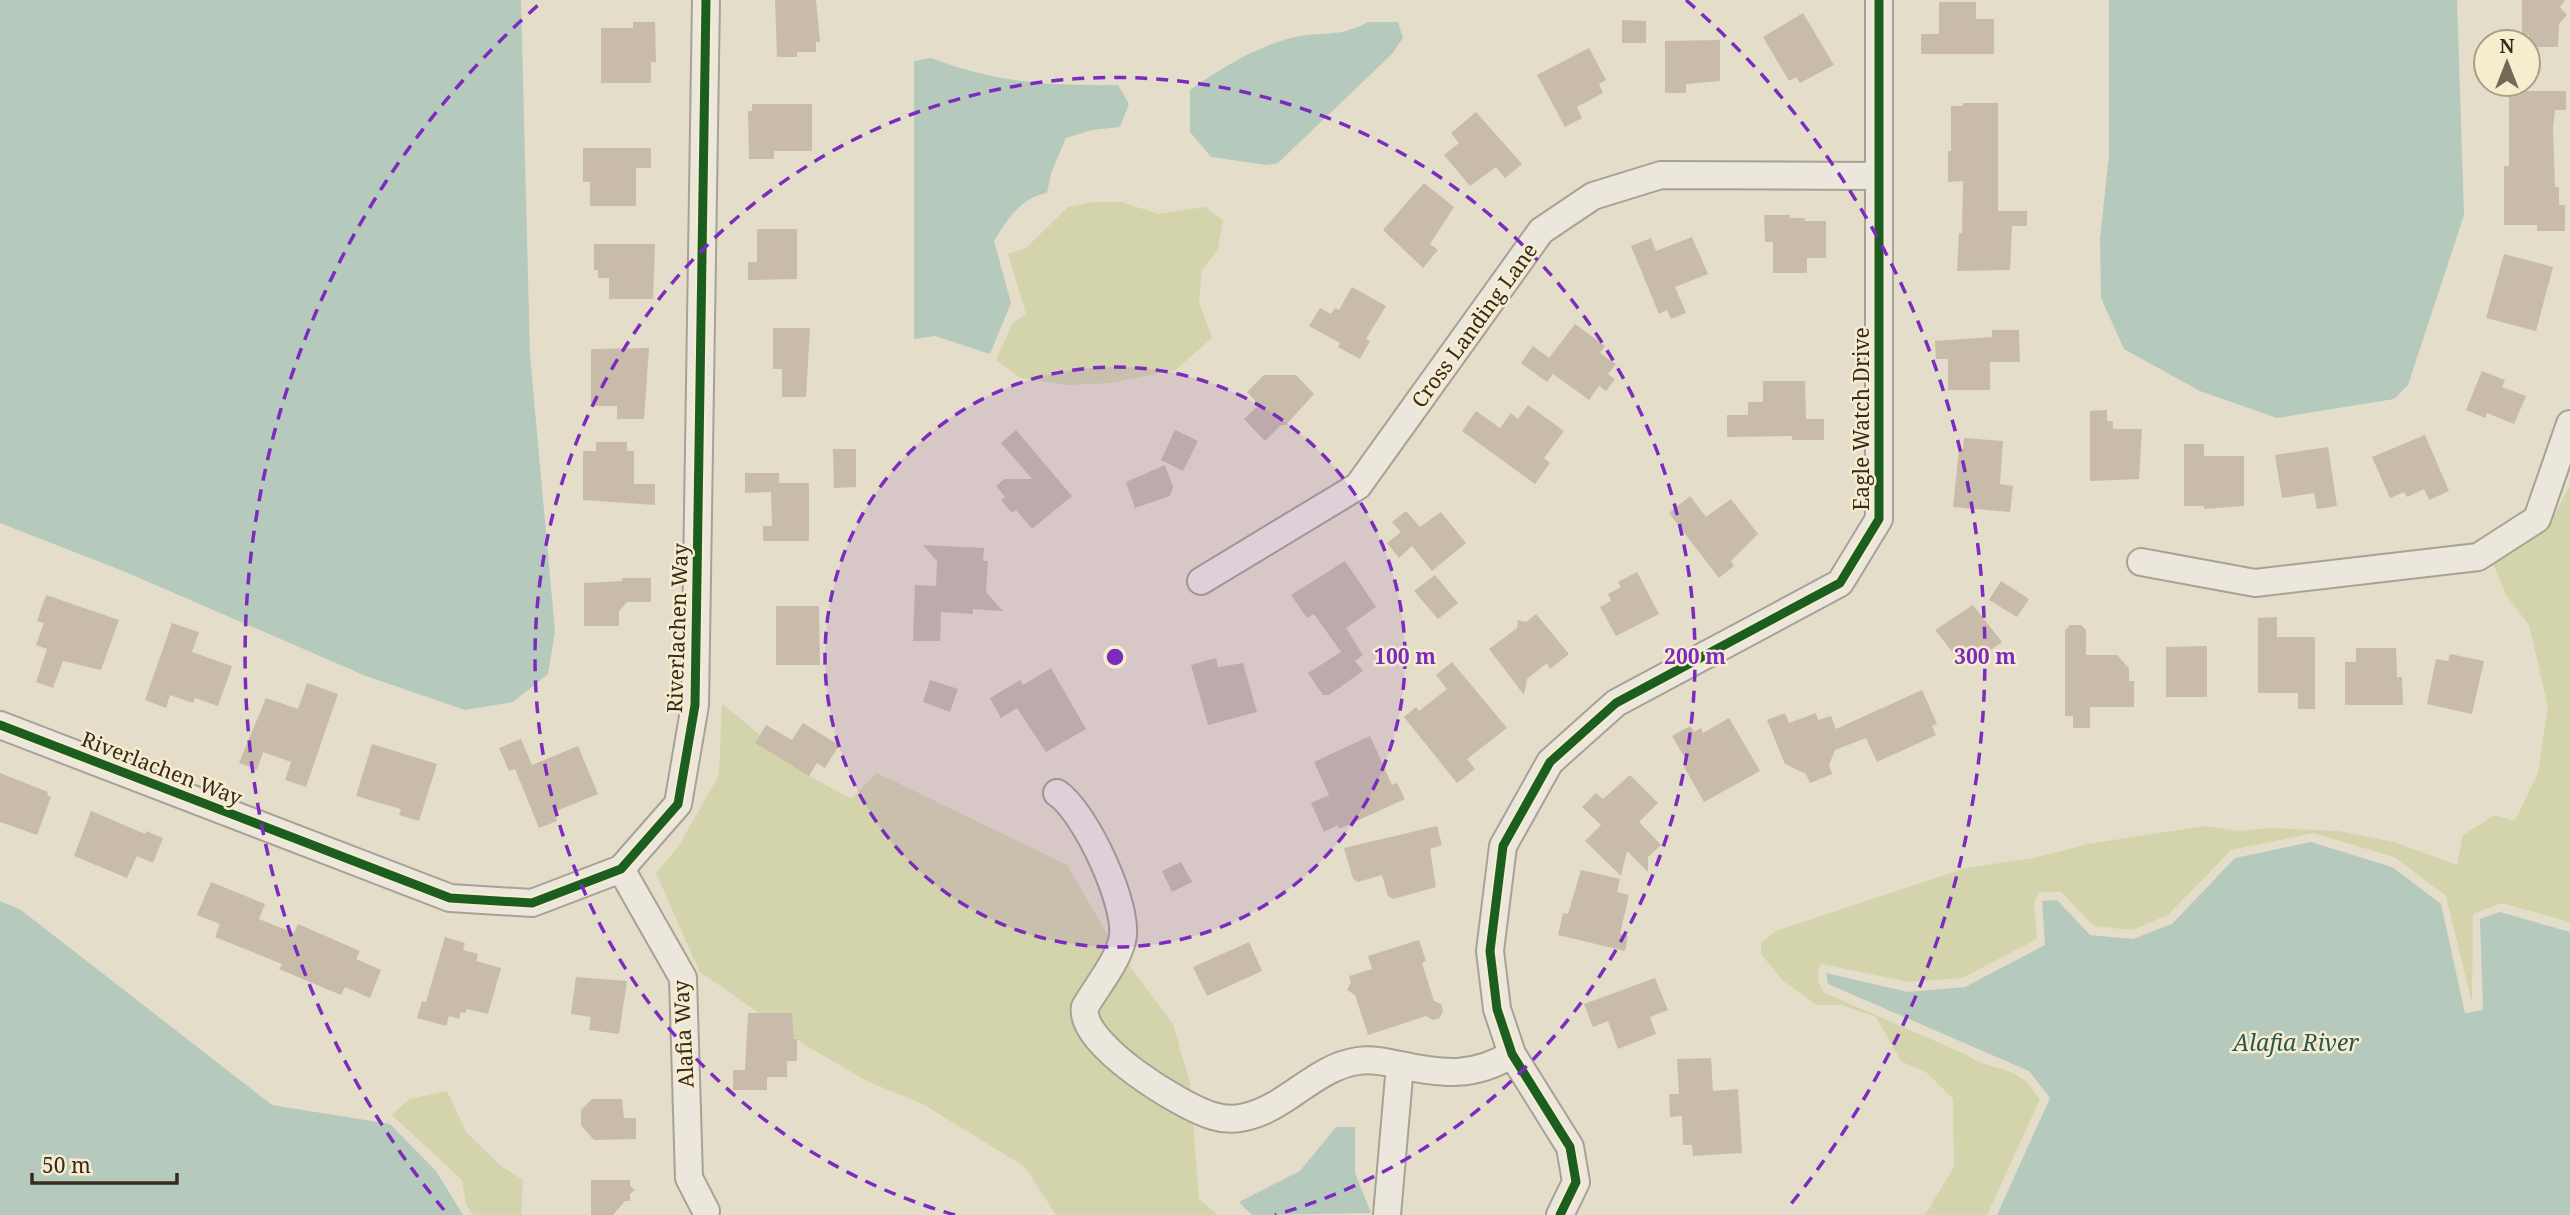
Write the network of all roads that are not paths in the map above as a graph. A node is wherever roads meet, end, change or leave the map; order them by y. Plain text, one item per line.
1 (706, 0) edge
2 (1879, 0) edge
3 (1878, 176) junction
4 (2570, 424) edge
5 (2141, 562) dead end
6 (1201, 580) dead end
7 (0, 725) edge
8 (1057, 793) dead end
9 (621, 869) junction
10 (1512, 1054) junction
11 (1400, 1065) junction
12 (706, 1211) dead end
13 (1387, 1215) edge
14 (1560, 1215) edge

1 - 9 street, Riverlachen Way
2 - 3 street, Eagle Watch Drive
3 - 6 street, Cross Landing Lane
3 - 10 street, Eagle Watch Drive
4 - 5 street
7 - 9 street, Riverlachen Way
8 - 11 street
9 - 12 street, Alafia Way
10 - 11 street
10 - 14 street, Eagle Watch Drive
11 - 13 street

